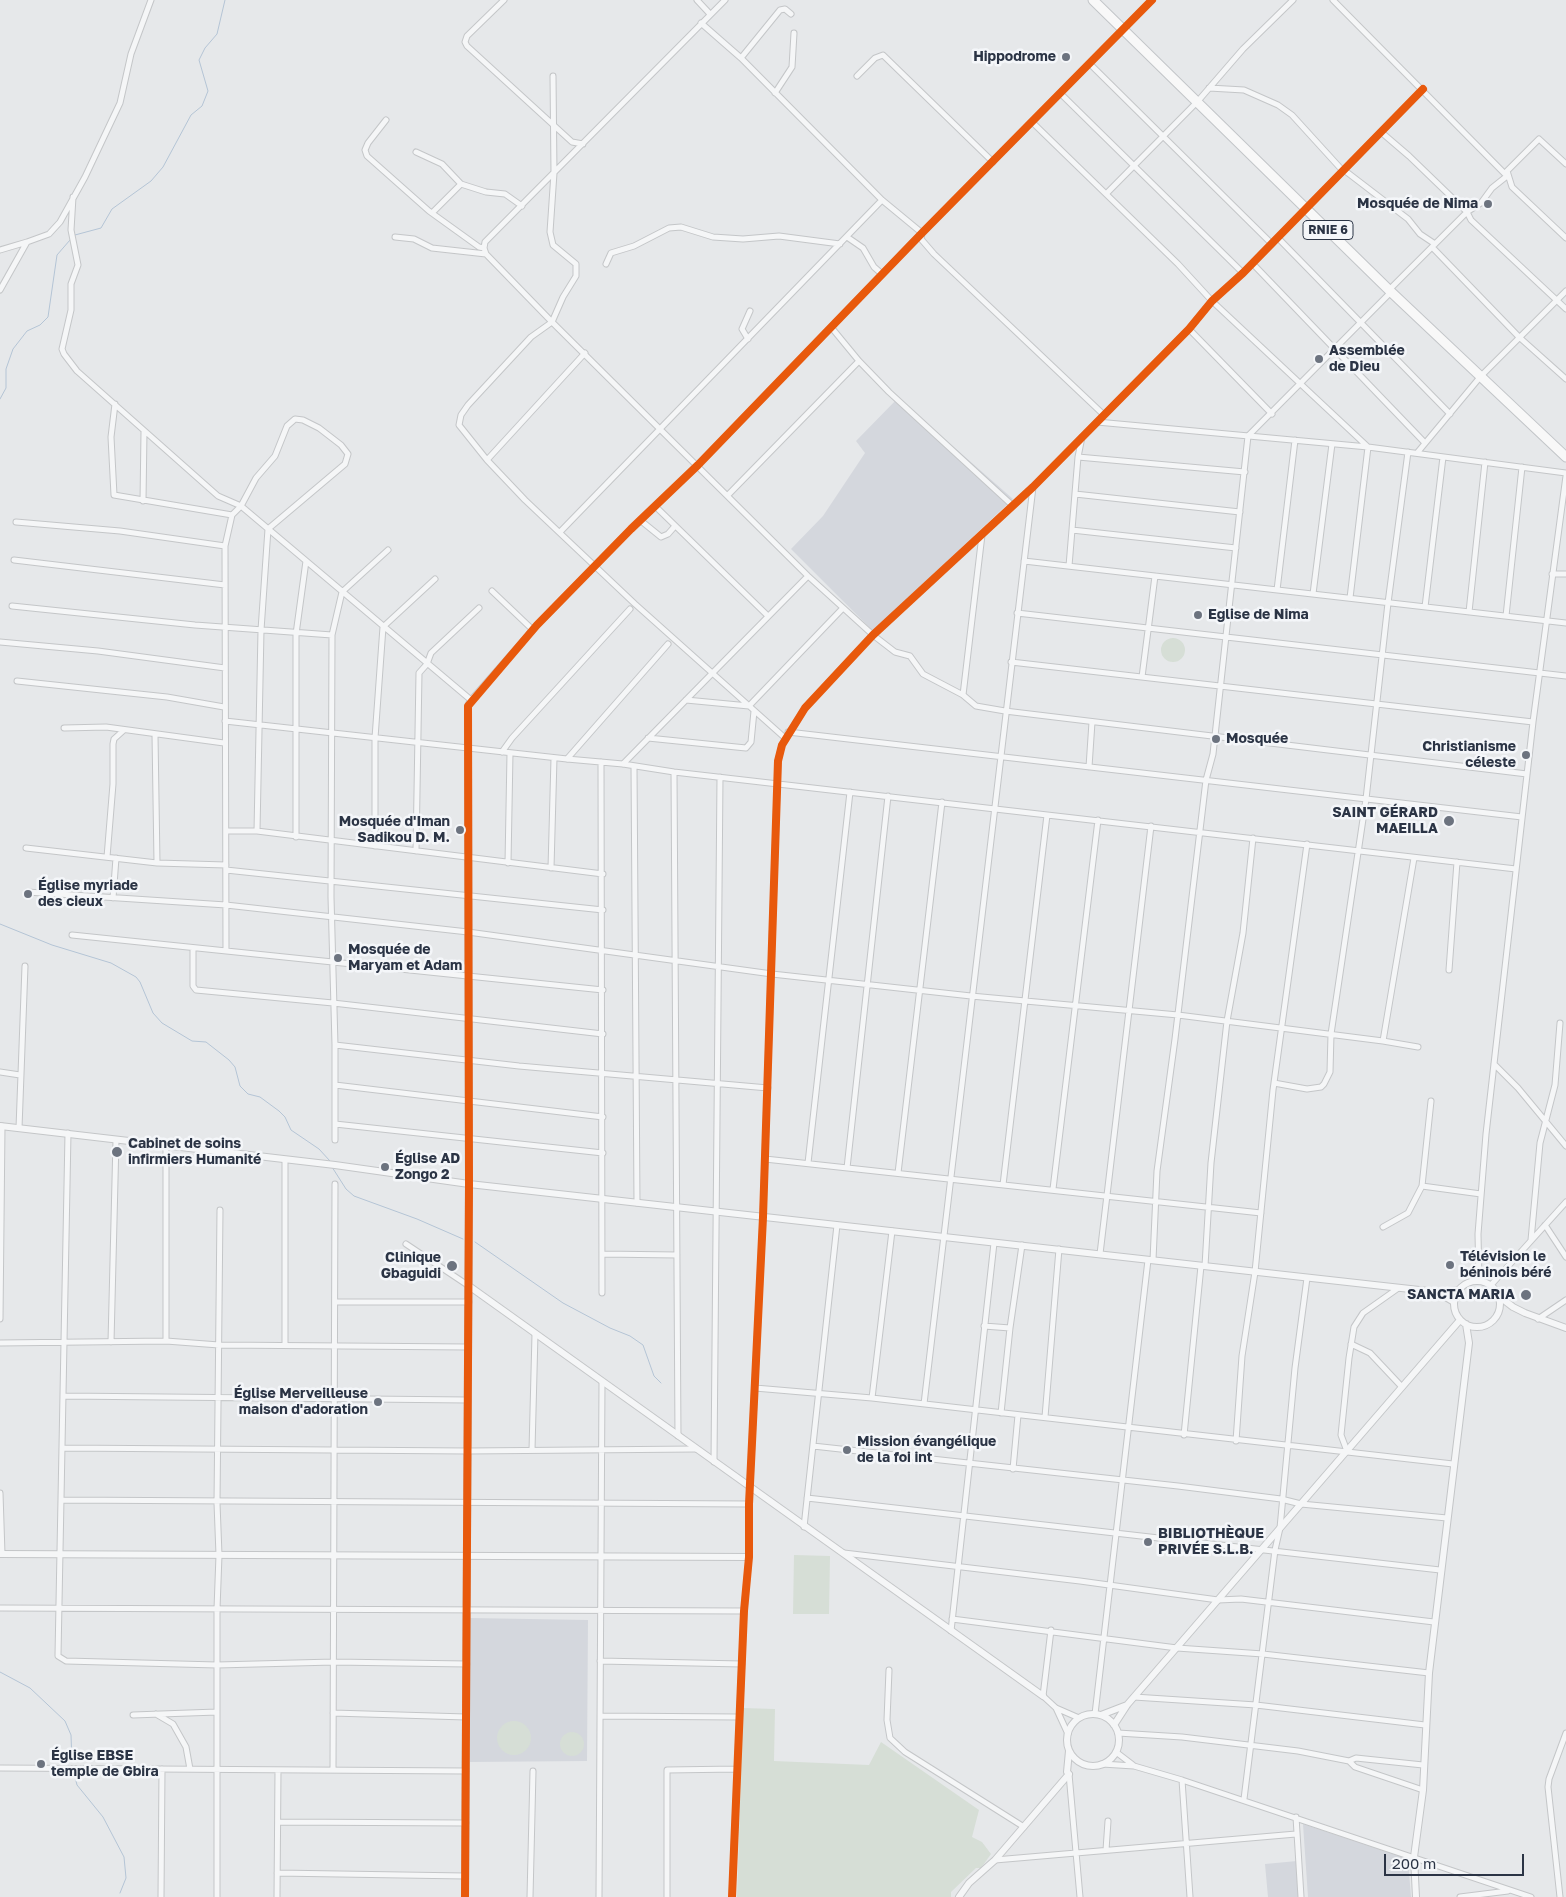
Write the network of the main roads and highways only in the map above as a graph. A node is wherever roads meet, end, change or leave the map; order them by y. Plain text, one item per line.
1 (1093, 0) edge
2 (1566, 457) edge

1 - 2 main road, RNIE 6

